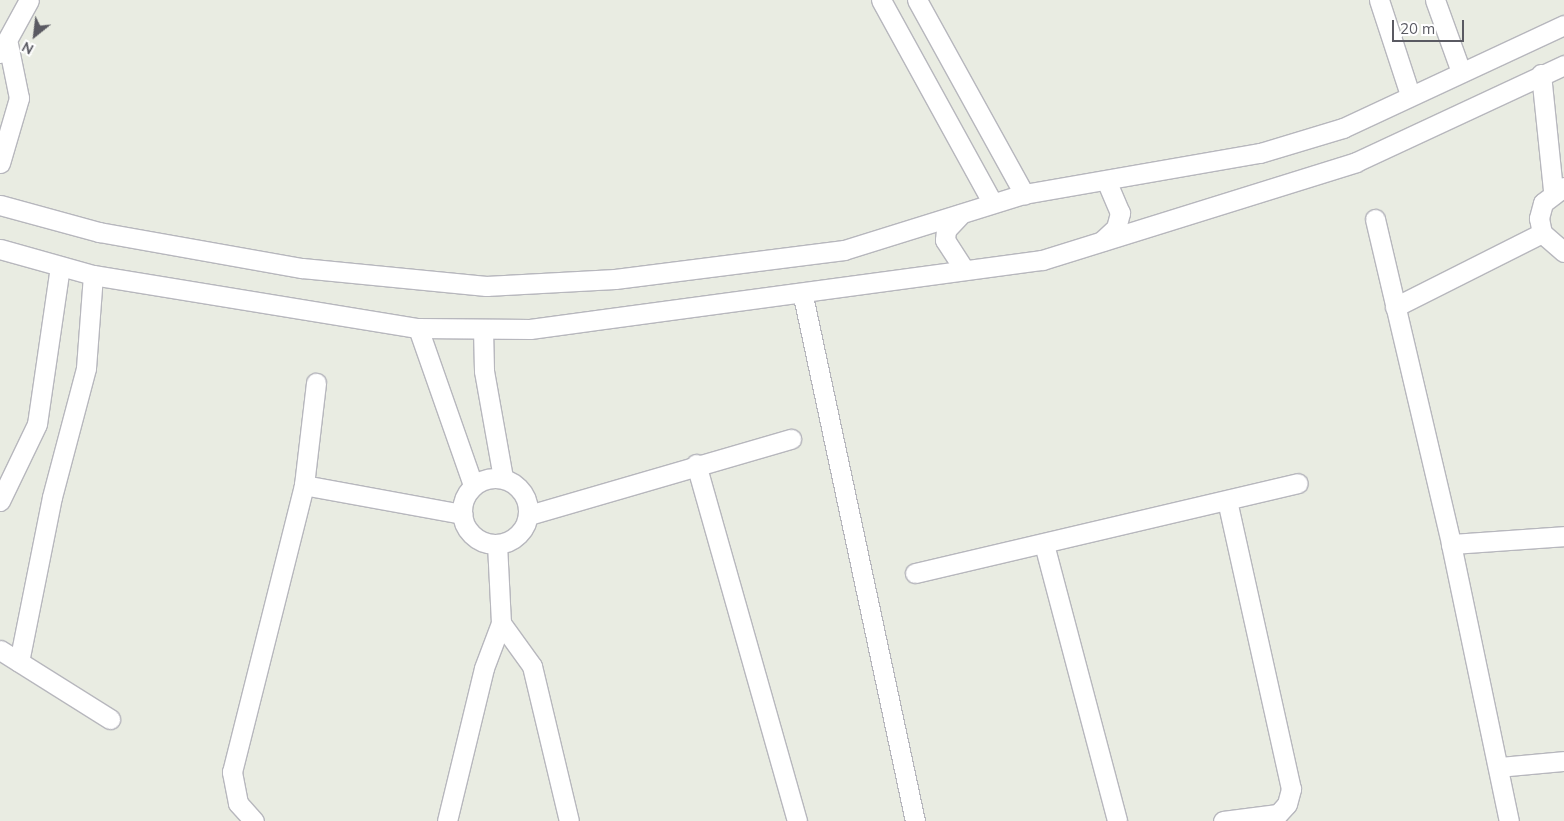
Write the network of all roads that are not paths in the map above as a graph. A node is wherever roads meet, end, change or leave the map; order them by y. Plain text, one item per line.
1 (29, 0) edge
2 (881, 0) edge
3 (917, 0) edge
4 (1379, 0) edge
5 (1435, 0) edge
6 (1564, 25) edge
7 (4, 48) edge
8 (1564, 66) edge
9 (1461, 72) junction
10 (1541, 74) junction
11 (1410, 95) junction
12 (4, 134) edge
13 (0, 163) edge
14 (1107, 182) junction
15 (1559, 189) edge
16 (1024, 194) junction
17 (992, 202) junction
18 (0, 205) edge
19 (961, 214) junction
20 (1375, 219) dead end
21 (1542, 233) junction
22 (1101, 241) junction
23 (0, 249) edge
24 (1564, 252) edge
25 (60, 267) junction
26 (964, 270) junction
27 (94, 275) junction
28 (803, 296) junction
29 (1395, 307) junction
30 (418, 328) junction
31 (483, 329) junction
32 (316, 383) dead end
33 (37, 424) junction
34 (69, 431) junction
35 (791, 439) dead end
36 (696, 464) junction
37 (503, 478) junction
38 (1298, 482) dead end
39 (304, 485) junction
40 (473, 485) junction
41 (0, 501) edge
42 (1227, 501) junction
43 (462, 514) junction
44 (529, 515) junction
45 (1564, 536) edge
46 (497, 544) junction
47 (1044, 544) junction
48 (1451, 544) junction
49 (915, 573) dead end
50 (502, 623) junction
51 (0, 650) edge
52 (19, 662) junction
53 (110, 719) dead end
54 (1564, 761) edge
55 (1499, 767) junction
56 (254, 821) edge
57 (447, 821) edge
58 (569, 821) edge
59 (797, 821) edge
60 (915, 821) edge
61 (1118, 821) edge
62 (1223, 821) edge
63 (1509, 821) edge

1 - 7 street
2 - 17 street
3 - 16 street
4 - 11 street
5 - 9 street
6 - 9 street
7 - 12 street
8 - 10 street
9 - 11 street
10 - 15 street
10 - 22 street
11 - 14 street
12 - 13 street
14 - 16 street
14 - 22 street
15 - 21 street
16 - 17 street
17 - 19 street
18 - 19 street
19 - 26 street
20 - 29 street
21 - 24 street
21 - 29 street
22 - 26 street
23 - 25 street
25 - 27 street
25 - 33 street
26 - 28 street
27 - 30 street
27 - 34 street
28 - 31 street
28 - 60 street
29 - 48 street
30 - 31 street
30 - 40 street
31 - 37 street
32 - 39 street
33 - 34 street
33 - 41 street
34 - 52 street
35 - 36 street
36 - 44 street
36 - 59 street
37 - 40 street
37 - 44 street
38 - 42 street
39 - 43 street
39 - 56 street
40 - 43 street
42 - 47 street
42 - 62 street
43 - 46 street
44 - 46 street
45 - 48 street
46 - 50 street
47 - 49 street
47 - 61 street
48 - 55 street
50 - 57 street
50 - 58 street
51 - 52 street
52 - 53 street
54 - 55 street
55 - 63 street

